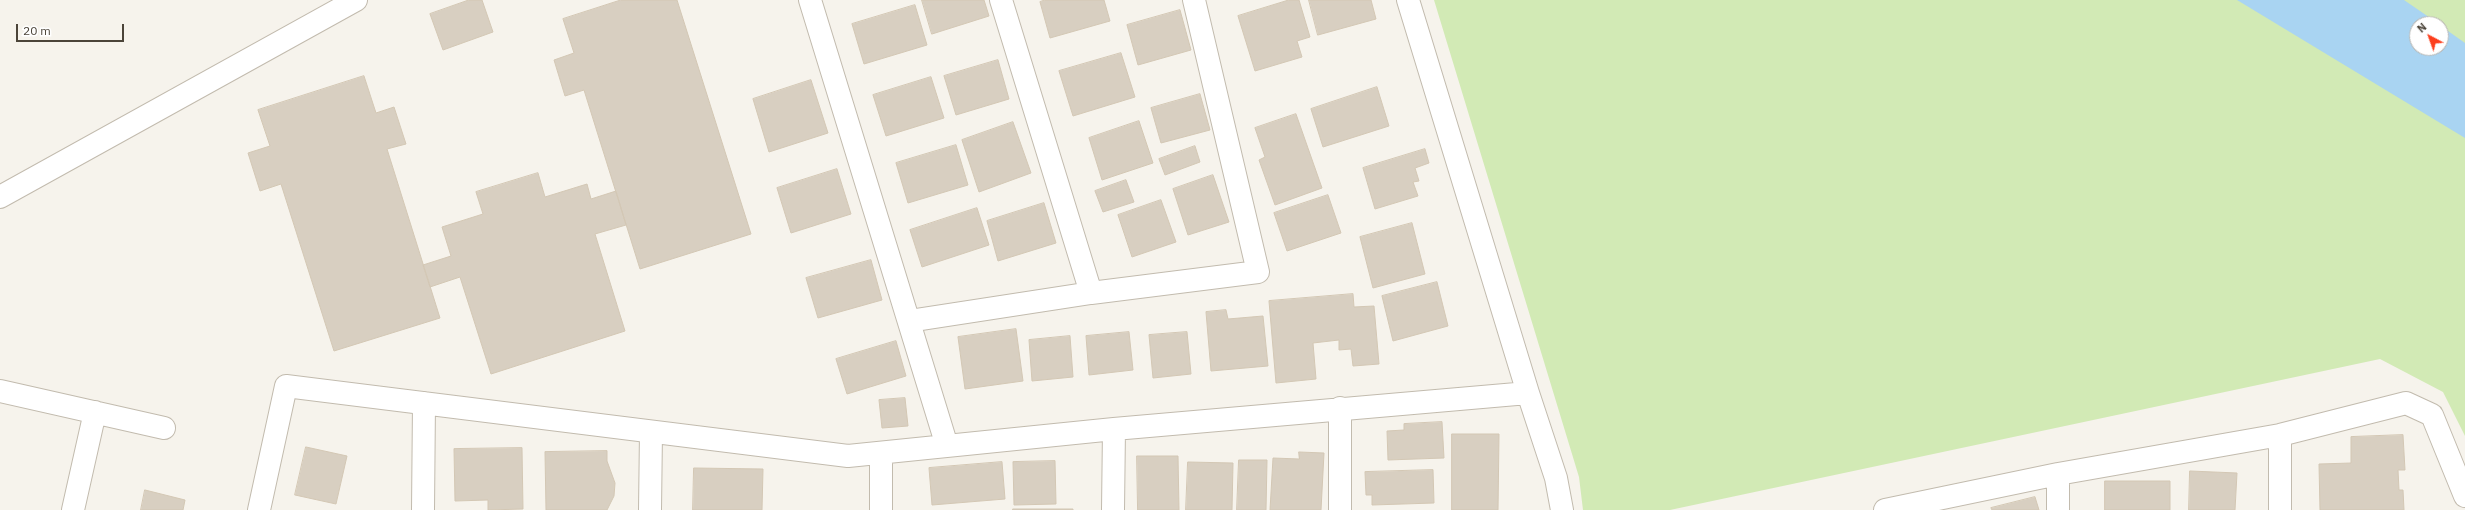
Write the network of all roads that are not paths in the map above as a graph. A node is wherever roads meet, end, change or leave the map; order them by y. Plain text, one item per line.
1 (356, 0) edge
2 (810, 0) edge
3 (1001, 0) edge
4 (1194, 0) edge
5 (1408, 0) edge
6 (0, 197) edge
7 (1091, 293) junction
8 (908, 321) junction
9 (0, 390) edge
10 (1528, 392) junction
11 (424, 403) junction
12 (1340, 408) junction
13 (95, 412) junction
14 (164, 428) dead end
15 (1114, 429) junction
16 (651, 432) junction
17 (2280, 435) junction
18 (947, 446) junction
19 (881, 453) junction
20 (2058, 474) junction
21 (2465, 496) edge
22 (73, 510) edge
23 (259, 510) edge
24 (422, 510) edge
25 (650, 510) edge
26 (881, 510) edge
27 (1113, 510) edge
28 (1340, 510) edge
29 (1562, 510) edge
30 (1885, 510) edge
31 (2058, 510) edge
32 (2280, 510) edge

1 - 6 street
2 - 8 street
3 - 7 street
4 - 7 street
5 - 10 street
7 - 8 street
8 - 18 street
9 - 13 street
10 - 12 street
10 - 29 street
11 - 16 street
11 - 23 street
11 - 24 street
12 - 15 street
12 - 28 street
13 - 14 street
13 - 22 street
15 - 18 street
15 - 27 street
16 - 19 street
16 - 25 street
17 - 20 street
17 - 21 street
17 - 32 street
18 - 19 street
19 - 26 street
20 - 30 street
20 - 31 street

